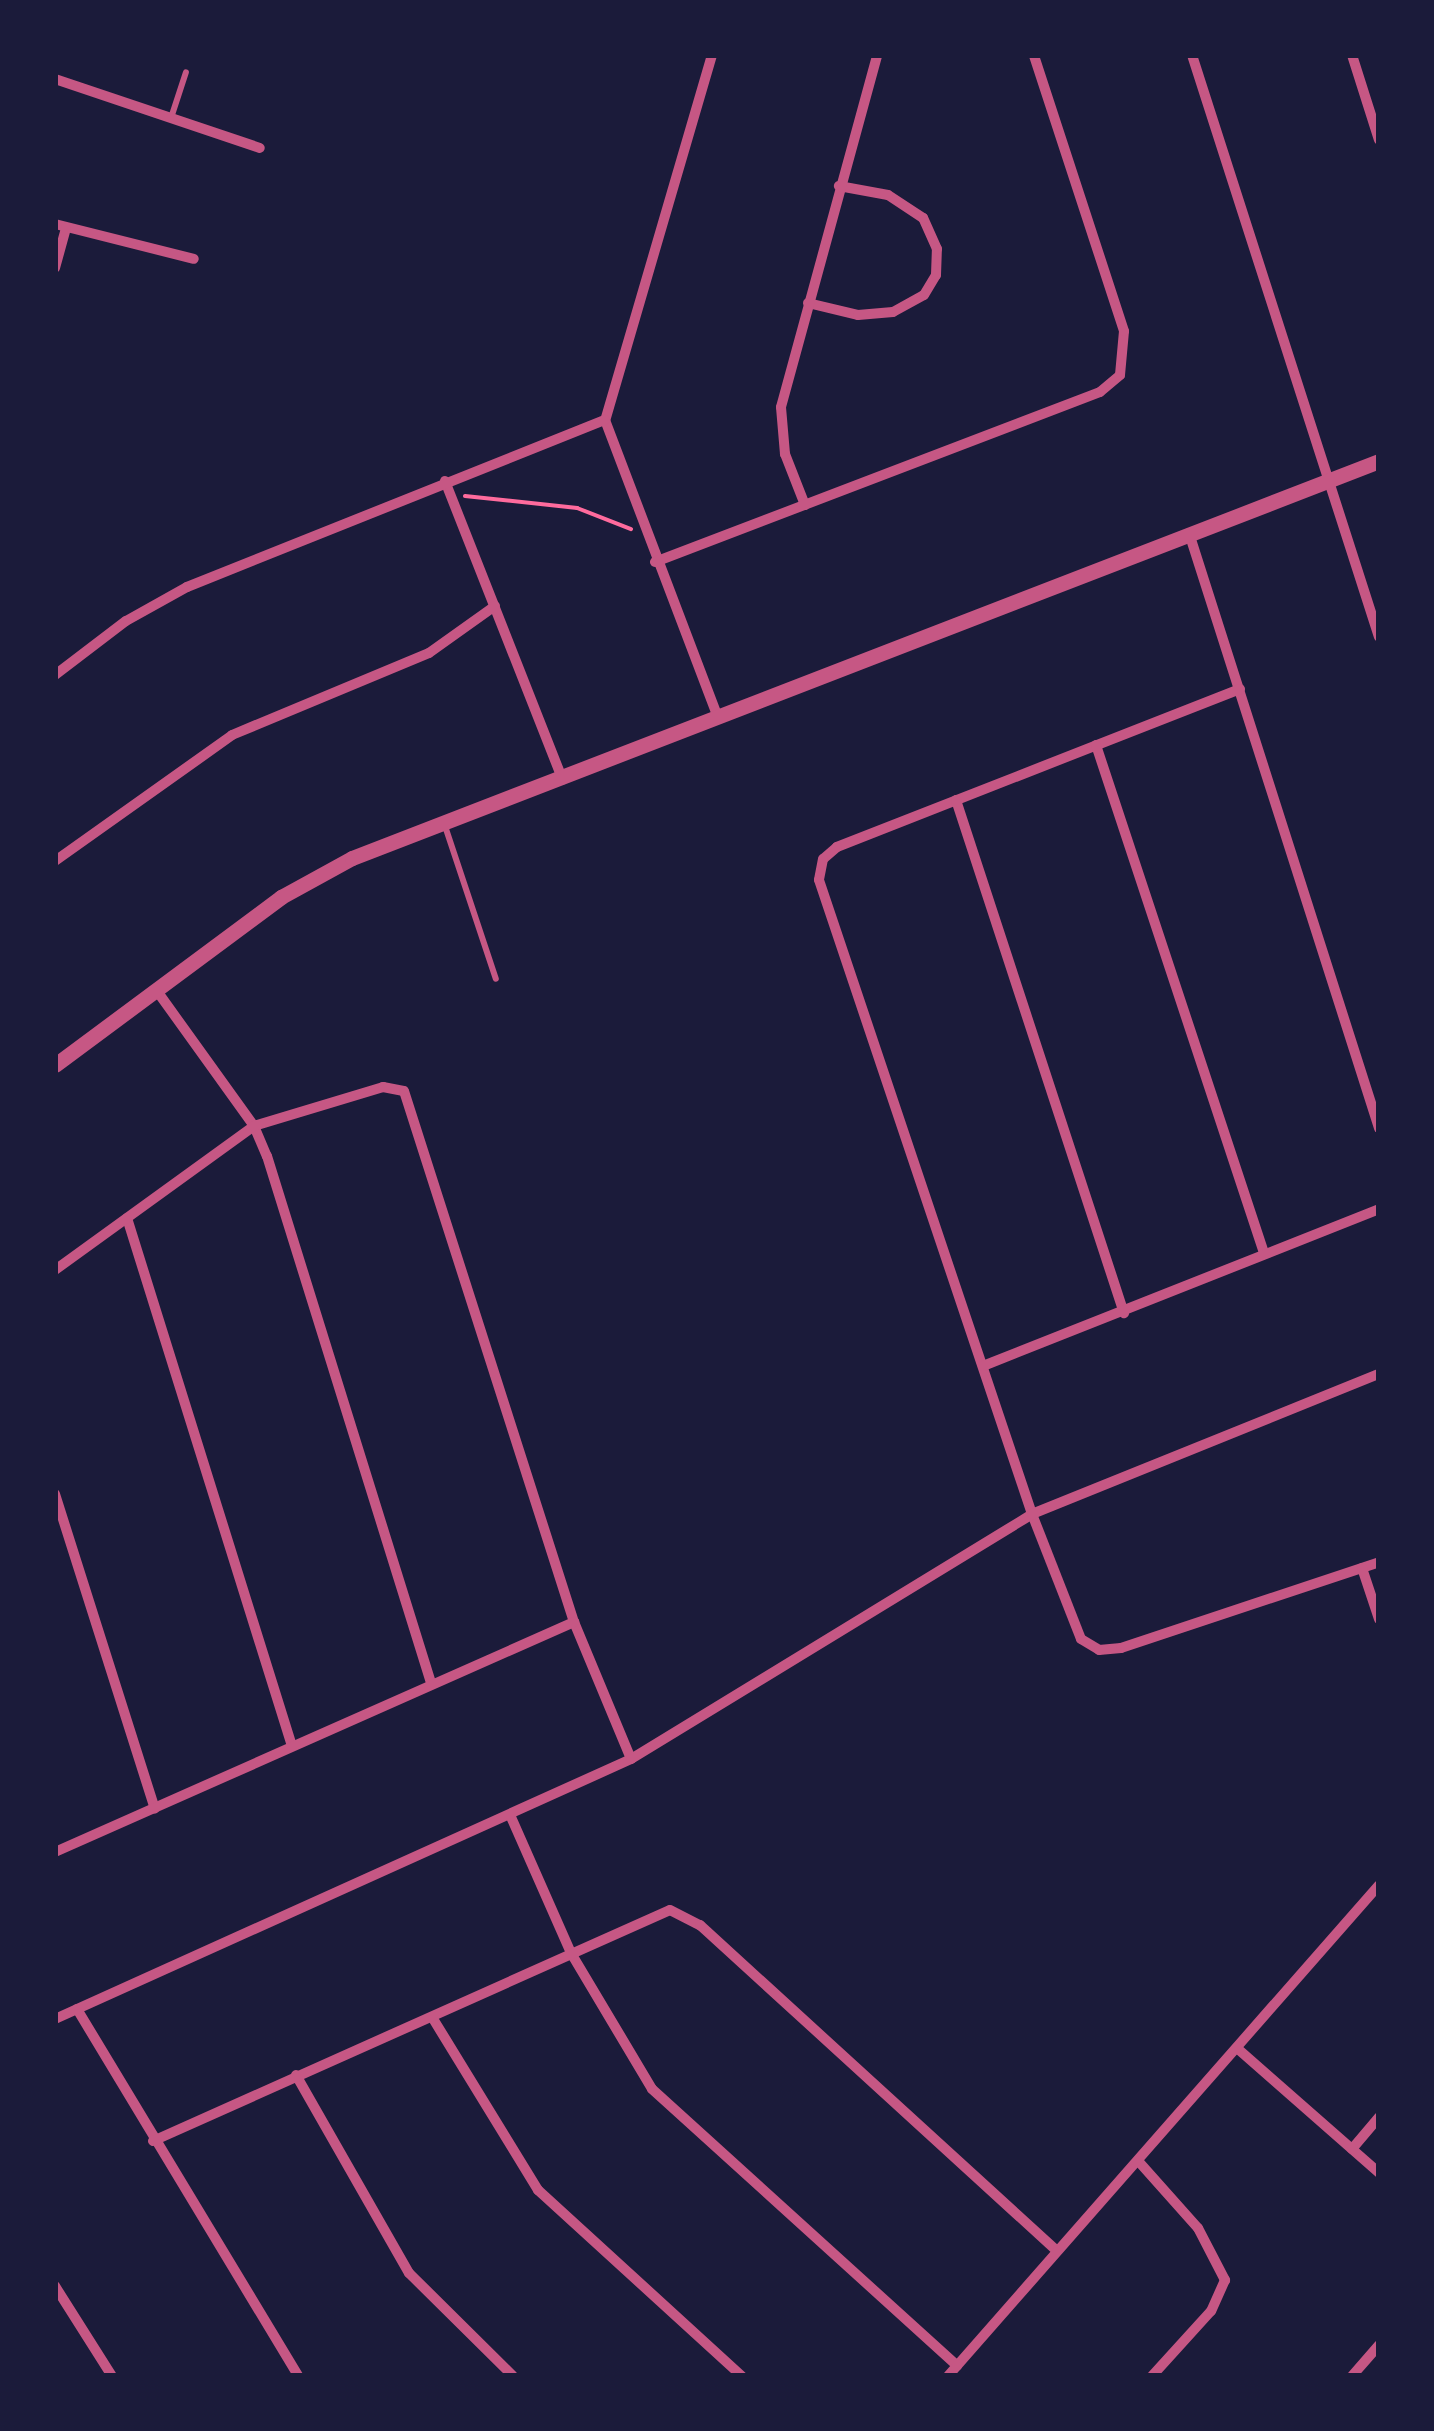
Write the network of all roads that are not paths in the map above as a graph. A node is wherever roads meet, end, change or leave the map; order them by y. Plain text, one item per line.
1 (712, 55) edge
2 (877, 55) edge
3 (1034, 55) edge
4 (1192, 55) edge
5 (1352, 55) edge
6 (186, 72) dead end
7 (55, 79) edge
8 (171, 118) junction
9 (1379, 140) edge
10 (260, 148) dead end
11 (839, 186) junction
12 (60, 226) edge
13 (194, 258) dead end
14 (55, 268) edge
15 (808, 303) junction
16 (605, 420) junction
17 (1379, 461) edge
18 (1328, 480) junction
19 (445, 481) junction
20 (805, 505) junction
21 (1189, 533) junction
22 (656, 562) junction
23 (495, 606) junction
24 (1379, 638) edge
25 (55, 675) edge
26 (1240, 690) junction
27 (718, 718) junction
28 (1096, 746) junction
29 (564, 780) junction
30 (956, 800) junction
31 (444, 824) junction
32 (55, 861) edge
33 (496, 979) dead end
34 (156, 990) junction
35 (55, 1065) edge
36 (254, 1126) junction
37 (1379, 1128) edge
38 (1379, 1209) edge
39 (127, 1218) junction
40 (1264, 1254) junction
41 (55, 1270) edge
42 (1124, 1313) junction
43 (983, 1366) junction
44 (1379, 1374) edge
45 (55, 1494) edge
46 (1032, 1514) junction
47 (1379, 1562) edge
48 (1362, 1568) junction
49 (1379, 1618) edge
50 (574, 1622) junction
51 (432, 1683) junction
52 (292, 1746) junction
53 (631, 1759) junction
54 (155, 1809) junction
55 (511, 1817) junction
56 (55, 1852) edge
57 (1379, 1885) edge
58 (571, 1953) junction
59 (77, 2009) junction
60 (432, 2017) junction
61 (55, 2019) edge
62 (1238, 2049) junction
63 (296, 2075) junction
64 (1379, 2117) edge
65 (153, 2141) junction
66 (1352, 2149) junction
67 (1140, 2163) junction
68 (1379, 2173) edge
69 (1056, 2250) junction
70 (55, 2286) edge
71 (1379, 2345) edge
72 (957, 2366) junction
73 (112, 2376) edge
74 (298, 2376) edge
75 (513, 2376) edge
76 (742, 2376) edge
77 (948, 2376) edge
78 (1152, 2376) edge
79 (1352, 2376) edge

1 - 16 street
2 - 11 street
3 - 20 street
4 - 18 street
5 - 9 street
6 - 8 lane
7 - 8 street
8 - 10 street
11 - 15 street
11 - 15 street
12 - 13 street
12 - 14 street
15 - 20 street
16 - 19 street
16 - 22 street
17 - 18 street
18 - 21 street
18 - 24 street
19 - 23 street
19 - 25 street
20 - 22 street
21 - 26 street
21 - 27 street
22 - 27 street
23 - 29 street
23 - 32 street
26 - 28 street
26 - 37 street
27 - 29 street
28 - 30 street
28 - 40 street
29 - 31 street
30 - 42 street
30 - 43 street
31 - 33 lane
31 - 34 street
34 - 35 street
34 - 36 street
36 - 39 street
36 - 50 street
36 - 51 street
38 - 40 street
39 - 41 street
39 - 52 street
40 - 42 street
42 - 43 street
43 - 46 street
44 - 46 street
45 - 54 street
46 - 48 street
46 - 53 street
47 - 48 street
48 - 49 street
50 - 51 street
50 - 53 street
51 - 52 street
52 - 54 street
53 - 55 street
54 - 56 street
55 - 58 street
55 - 59 street
57 - 62 street
58 - 60 street
58 - 69 street
58 - 72 street
59 - 61 street
59 - 65 street
60 - 63 street
60 - 76 street
62 - 66 street
62 - 67 street
63 - 65 street
63 - 75 street
64 - 66 street
65 - 74 street
66 - 68 street
67 - 69 street
67 - 78 street
69 - 72 street
70 - 73 street
71 - 79 street
72 - 77 street

